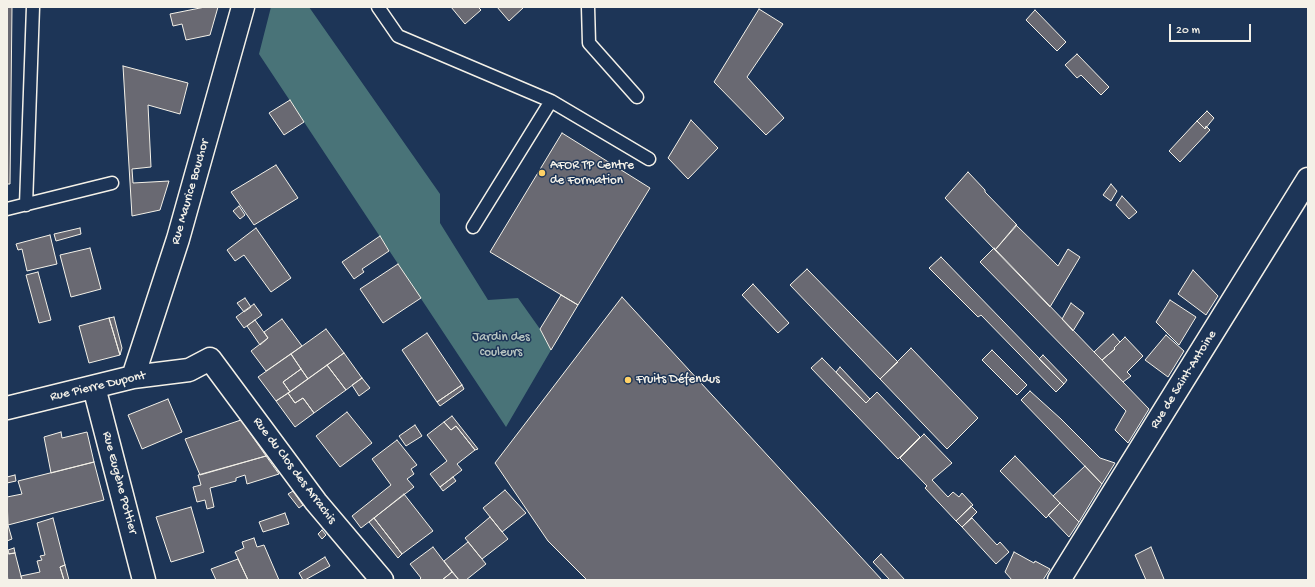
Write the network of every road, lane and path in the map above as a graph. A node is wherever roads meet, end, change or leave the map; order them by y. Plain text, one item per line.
1 (33, 7) edge
2 (243, 7) edge
3 (378, 7) edge
4 (588, 7) edge
5 (637, 97) dead end
6 (551, 101) junction
7 (649, 159) dead end
8 (1308, 179) edge
9 (112, 183) dead end
10 (26, 204) junction
11 (7, 209) edge
12 (473, 227) dead end
13 (210, 359) joint
14 (133, 376) junction
15 (94, 387) junction
16 (7, 408) edge
17 (144, 580) edge
18 (382, 580) edge
19 (1059, 580) edge

1 - 10 lane
2 - 14 street, Rue Maurice Bouchor
3 - 6 lane
4 - 5 lane
6 - 7 lane
6 - 12 lane
8 - 19 street, Rue de Saint-Antoine
9 - 10 lane
10 - 11 lane
13 - 14 street, Rue Pierre Dupont
13 - 18 street, Rue du Clos des Arrachis
14 - 15 street, Rue Pierre Dupont
15 - 16 street, Rue Pierre Dupont
15 - 17 street, Rue Eugène Pottier

